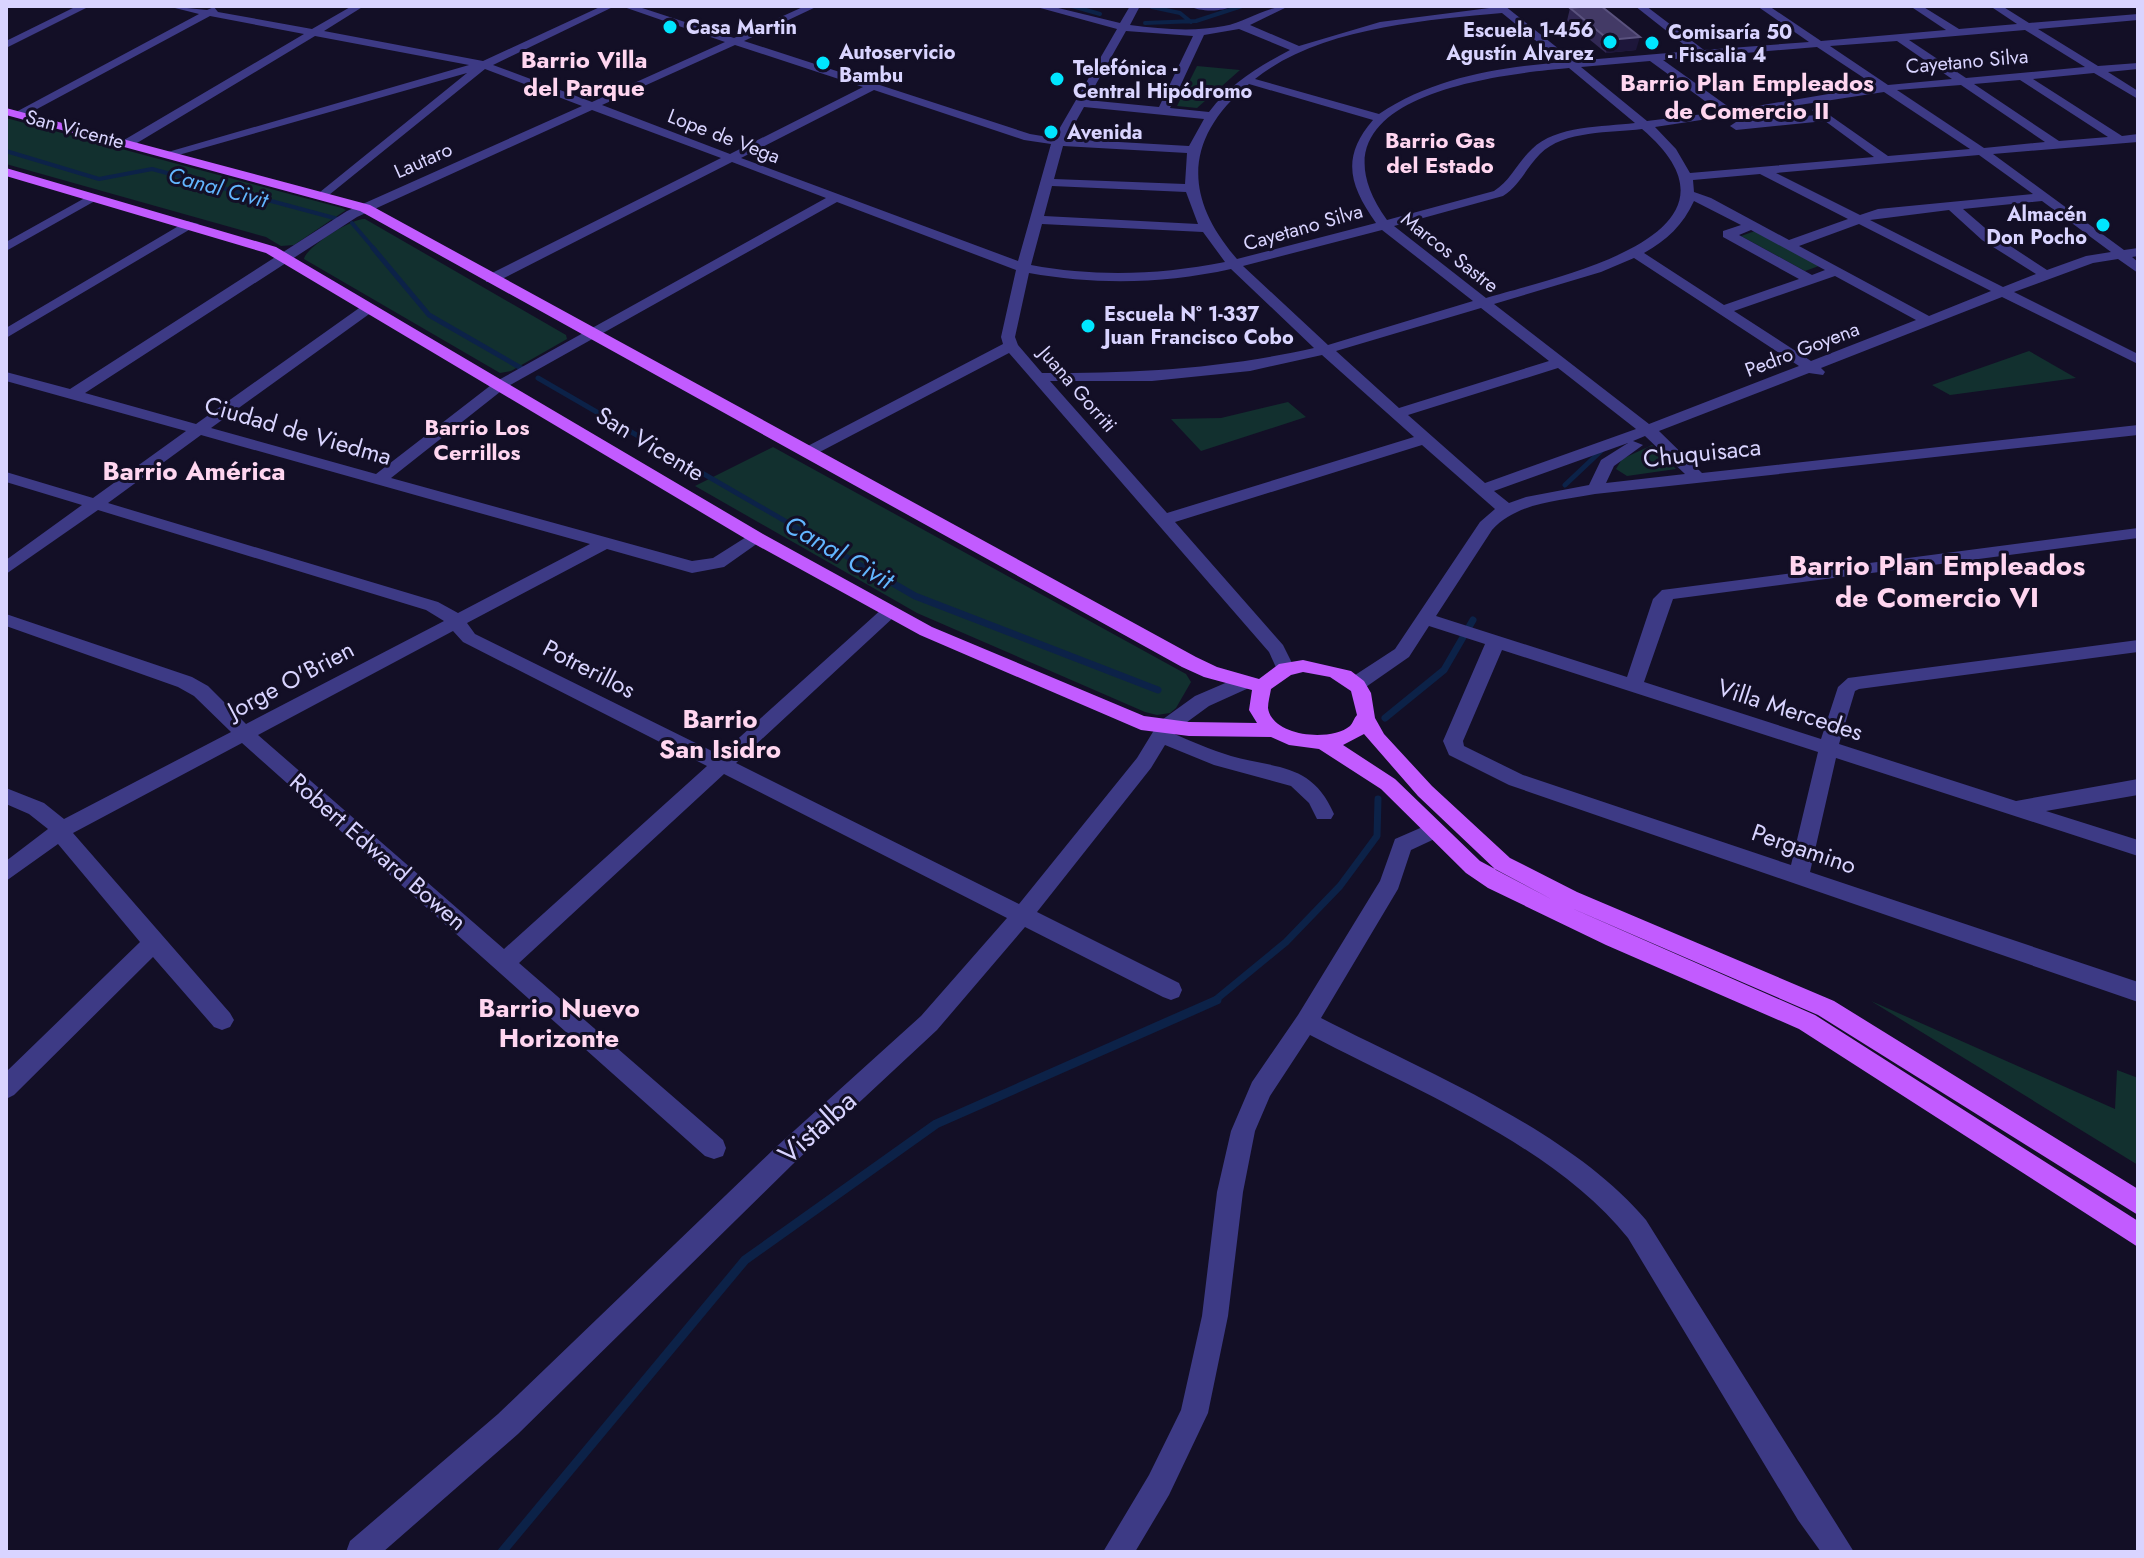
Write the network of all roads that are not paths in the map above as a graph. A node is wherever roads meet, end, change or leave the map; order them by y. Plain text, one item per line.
1 (85, 6) edge
2 (172, 6) edge
3 (222, 6) edge
4 (359, 6) edge
5 (610, 6) edge
6 (626, 6) edge
7 (813, 6) edge
8 (1038, 6) edge
9 (1057, 6) edge
10 (1195, 6) edge
11 (1227, 6) edge
12 (1261, 6) edge
13 (1284, 6) edge
14 (1640, 6) edge
15 (1762, 6) edge
16 (1915, 6) edge
17 (1995, 6) edge
18 (1128, 7) edge
19 (1502, 8) edge
20 (209, 13) junction
21 (1098, 17) junction
22 (2138, 17) edge
23 (1240, 25) junction
24 (2026, 25) junction
25 (1124, 26) junction
26 (1201, 31) junction
27 (1955, 31) junction
28 (313, 33) junction
29 (1897, 36) junction
30 (734, 42) junction
31 (1819, 43) junction
32 (6, 45) edge
33 (1299, 50) junction
34 (1701, 53) junction
35 (1650, 56) junction
36 (1568, 63) junction
37 (484, 65) junction
38 (2138, 66) edge
39 (2096, 70) junction
40 (2022, 76) junction
41 (1247, 80) junction
42 (1963, 81) junction
43 (872, 87) junction
44 (1887, 88) junction
45 (2138, 96) edge
46 (1807, 102) junction
47 (1080, 103) junction
48 (594, 105) junction
49 (1163, 111) junction
50 (13, 113) edge
51 (1731, 114) junction
52 (1211, 116) junction
53 (1828, 117) junction
54 (1381, 118) junction
55 (1647, 129) junction
56 (2138, 138) edge
57 (2119, 139) junction
58 (1058, 142) junction
59 (128, 143) junction
60 (2055, 144) junction
61 (1193, 150) junction
62 (1981, 151) junction
63 (172, 155) junction
64 (730, 158) junction
65 (1886, 160) junction
66 (1763, 171) junction
67 (6, 172) edge
68 (1687, 177) junction
69 (1046, 182) junction
70 (1192, 188) junction
71 (324, 195) junction
72 (1689, 195) junction
73 (96, 197) junction
74 (837, 197) junction
75 (2046, 197) junction
76 (1952, 206) junction
77 (365, 208) junction
78 (1859, 219) junction
79 (1036, 220) junction
80 (192, 224) junction
81 (1384, 225) junction
82 (1752, 225) junction
83 (1208, 228) junction
84 (1788, 245) junction
85 (6, 247) edge
86 (1637, 254) junction
87 (284, 257) junction
88 (2133, 261) edge
89 (1236, 266) junction
90 (1023, 268) junction
91 (1836, 271) junction
92 (2046, 275) junction
93 (491, 279) junction
94 (1811, 280) junction
95 (2010, 295) junction
96 (1483, 303) junction
97 (367, 309) junction
98 (1722, 310) junction
99 (1928, 321) junction
100 (6, 334) edge
101 (592, 334) junction
102 (1011, 346) junction
103 (1325, 350) junction
104 (2138, 360) edge
105 (1560, 362) junction
106 (1816, 370) junction
107 (6, 376) edge
108 (1037, 377) junction
109 (500, 385) junction
110 (73, 394) junction
111 (1396, 414) junction
112 (200, 429) junction
113 (2138, 430) edge
114 (1652, 434) junction
115 (1424, 439) junction
116 (808, 452) junction
117 (6, 477) edge
118 (1698, 478) junction
119 (379, 479) junction
120 (1595, 489) junction
121 (1482, 490) junction
122 (95, 505) junction
123 (1505, 509) junction
124 (1164, 520) junction
125 (2138, 533) edge
126 (757, 538) junction
127 (605, 543) junction
128 (6, 568) edge
129 (889, 612) junction
130 (1427, 619) junction
131 (6, 620) edge
132 (457, 622) junction
133 (1496, 641) junction
134 (2138, 646) edge
135 (1286, 669) junction
136 (1253, 684) junction
137 (1356, 684) junction
138 (1633, 686) junction
139 (1365, 718) junction
140 (1276, 730) junction
141 (1162, 731) junction
142 (244, 734) junction
143 (1325, 743) junction
144 (1829, 749) junction
145 (719, 765) junction
146 (2138, 787) edge
147 (6, 796) edge
148 (2014, 809) junction
149 (1324, 814) dead end
150 (62, 830) junction
151 (1434, 830) junction
152 (2138, 848) edge
153 (6, 873) edge
154 (1799, 874) junction
155 (1022, 915) junction
156 (155, 941) junction
157 (505, 962) junction
158 (1171, 990) dead end
159 (2138, 992) edge
160 (222, 1020) dead end
161 (1306, 1022) junction
162 (6, 1088) edge
163 (714, 1148) dead end
164 (2138, 1203) edge
165 (2138, 1235) edge
166 (361, 1552) edge
167 (1118, 1552) edge
168 (1839, 1552) edge

1 - 32 street
2 - 20 street, Lope de Vega
3 - 20 street
4 - 28 street
5 - 37 street
6 - 30 street
7 - 30 street, Lautaro
8 - 25 street
9 - 21 street
10 - 11 street
12 - 25 street
13 - 23 street
14 - 34 street
15 - 31 street
16 - 27 street
17 - 24 street
18 - 21 street
18 - 25 street, Juana Gorriti
19 - 33 street
19 - 36 street
20 - 28 street, Lope de Vega
20 - 50 street
21 - 25 street
22 - 24 street, Marcos Sastre
23 - 26 street
23 - 33 street
24 - 27 street, Marcos Sastre
24 - 39 street
25 - 26 street
25 - 47 street, Juana Gorriti
26 - 49 street
27 - 29 street, Marcos Sastre
28 - 37 street, Lope de Vega
28 - 59 street
29 - 31 street, Marcos Sastre
29 - 42 street
30 - 43 street
30 - 48 street, Lautaro
31 - 34 street, Marcos Sastre
31 - 44 street
33 - 41 street
34 - 35 street, Marcos Sastre
35 - 36 street, Marcos Sastre
35 - 51 street
36 - 54 street, Marcos Sastre
36 - 55 street
37 - 48 street, Lope de Vega
37 - 63 street
37 - 71 street
38 - 39 street, Cayetano Silva
39 - 40 street, Cayetano Silva
39 - 45 street
40 - 42 street, Cayetano Silva
40 - 57 street
41 - 52 street
41 - 54 street
42 - 44 street, Cayetano Silva
42 - 60 street
43 - 58 street
43 - 64 street
44 - 46 street, Cayetano Silva
44 - 62 street
46 - 51 street, Cayetano Silva
46 - 53 street
47 - 49 street
47 - 58 street, Juana Gorriti
48 - 64 street, Lope de Vega
48 - 77 street, Lautaro
49 - 52 street
50 - 59 main road, San Vicente
51 - 55 street, Cayetano Silva
52 - 61 street
53 - 55 street, Cayetano Silva
53 - 65 street
54 - 81 street, Marcos Sastre
55 - 68 street
55 - 81 street, Cayetano Silva
56 - 57 street
57 - 60 street
58 - 61 street
58 - 69 street, Juana Gorriti
59 - 63 main road, San Vicente
60 - 62 street
61 - 70 street
62 - 65 street
62 - 75 street
63 - 71 main road, San Vicente
64 - 74 street, Lope de Vega
64 - 93 street
65 - 66 street
66 - 68 street
66 - 78 street
67 - 73 main road, San Vicente
68 - 72 street
69 - 70 street
69 - 79 street, Juana Gorriti
70 - 83 street
71 - 77 main road, San Vicente
72 - 82 street
72 - 86 street
73 - 80 main road, San Vicente
73 - 85 street
74 - 90 street, Lope de Vega
74 - 101 street
75 - 76 street
75 - 88 street
76 - 78 street
76 - 92 street
77 - 87 street, Lautaro
77 - 93 main road, San Vicente
78 - 84 street
78 - 95 street
79 - 83 street
79 - 90 street, Juana Gorriti
80 - 87 main road, San Vicente
80 - 100 street
81 - 89 street, Cayetano Silva
81 - 96 street, Marcos Sastre
82 - 84 street
82 - 94 street
83 - 89 street
84 - 91 street
86 - 96 street
86 - 98 street
87 - 97 main road, San Vicente
87 - 110 street, Lautaro
88 - 92 street, Pedro Goyena
88 - 95 street, Pedro Goyena
89 - 90 street, Cayetano Silva
89 - 103 street
90 - 102 street, Juana Gorriti
91 - 94 street
91 - 99 street
92 - 95 street, Pedro Goyena
93 - 101 main road, San Vicente
94 - 98 street
95 - 99 street, Pedro Goyena
95 - 104 street
95 - 106 street, Pedro Goyena
96 - 103 street
96 - 105 street, Marcos Sastre
97 - 109 main road, San Vicente
97 - 112 street
98 - 106 street
99 - 106 street, Pedro Goyena
101 - 109 street
101 - 116 main road, San Vicente
102 - 108 street, Juana Gorriti
102 - 116 street
103 - 108 street
103 - 111 street
105 - 111 street
105 - 114 street, Marcos Sastre
106 - 114 street, Pedro Goyena
107 - 110 street, Ciudad de Viedma
108 - 124 street, Juana Gorriti
109 - 119 street
109 - 126 main road, San Vicente
110 - 112 street, Ciudad de Viedma
111 - 115 street
112 - 119 street, Ciudad de Viedma
112 - 122 street
113 - 118 street, Chuquisaca
114 - 118 street, Marcos Sastre
114 - 120 street, Pedro Goyena
114 - 121 street, Pedro Goyena
115 - 121 street
115 - 124 street
116 - 136 main road, San Vicente
117 - 122 street, Potrerillos
118 - 120 street, Chuquisaca
119 - 127 street, Ciudad de Viedma
120 - 123 street, Chuquisaca
121 - 123 street
122 - 128 street
122 - 132 street, Potrerillos
123 - 130 street
124 - 135 street, Juana Gorriti
125 - 138 street
126 - 127 street, Ciudad de Viedma
126 - 129 main road, San Vicente
127 - 132 street, Jorge O'Brien
129 - 141 main road, San Vicente
129 - 145 street
130 - 133 street, Villa Mercedes
130 - 137 street
131 - 142 street, Robert Edward Bowen
132 - 142 street, Jorge O'Brien
132 - 145 street, Potrerillos
133 - 138 street, Villa Mercedes
133 - 154 street, Pergamino
134 - 144 street
135 - 136 main road
135 - 137 main road
136 - 140 main road
136 - 141 street, Vistalba
137 - 139 main road
138 - 144 street, Villa Mercedes
139 - 143 main road
139 - 164 main road
140 - 141 main road, San Vicente
140 - 143 main road
141 - 149 street, San Vicente
141 - 155 street, Vistalba
142 - 150 street, Jorge O'Brien
142 - 157 street, Robert Edward Bowen
143 - 151 main road
144 - 148 street, Villa Mercedes
144 - 154 street
145 - 155 street, Potrerillos
145 - 157 street
146 - 148 street
147 - 150 street
148 - 152 street, Villa Mercedes
150 - 153 street, Jorge O'Brien
150 - 156 street
151 - 161 street
151 - 165 main road
154 - 159 street, Pergamino
155 - 158 street, Potrerillos
155 - 166 street, Vistalba
156 - 160 street
156 - 162 street
157 - 163 street, Robert Edward Bowen
161 - 167 street
161 - 168 street

